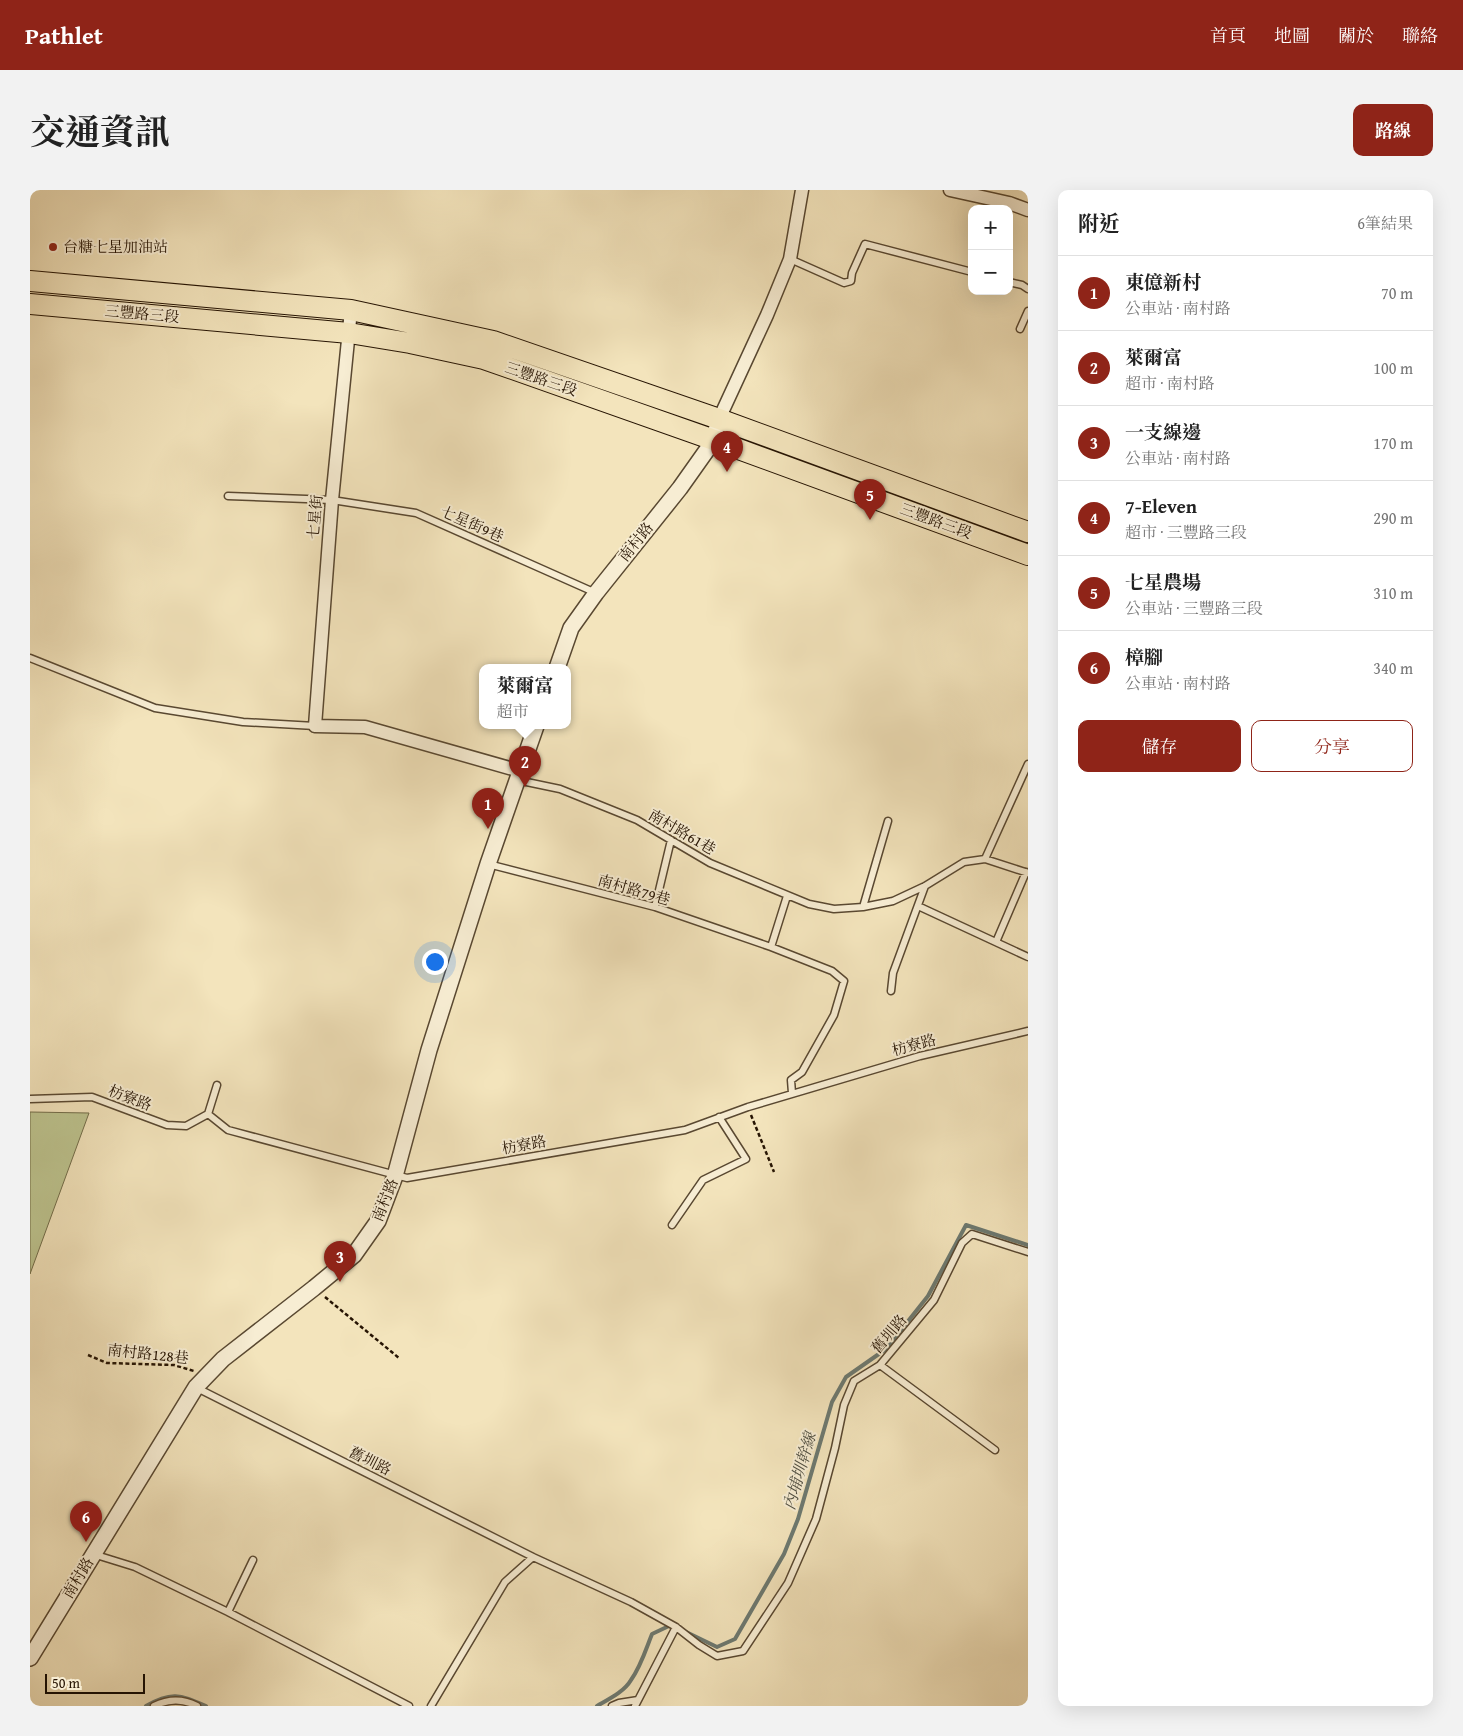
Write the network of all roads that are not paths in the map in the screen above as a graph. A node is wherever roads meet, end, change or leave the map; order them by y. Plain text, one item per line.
1 (802, 190) edge
2 (950, 190) edge
3 (1028, 210) edge
4 (790, 259) junction
5 (968, 271) edge
6 (30, 281) edge
7 (1013, 283) edge
8 (1028, 289) edge
9 (30, 304) edge
10 (351, 310) junction
11 (1028, 311) edge
12 (1020, 329) dead end
13 (349, 334) junction
14 (719, 419) junction
15 (714, 440) junction
16 (228, 496) dead end
17 (332, 500) junction
18 (1028, 532) edge
19 (1028, 555) edge
20 (596, 593) junction
21 (30, 658) edge
22 (558, 664) edge
23 (315, 726) junction
24 (535, 729) edge
25 (1028, 764) edge
26 (518, 775) junction
27 (888, 821) dead end
28 (671, 840) junction
29 (985, 859) junction
30 (488, 864) junction
31 (1027, 873) edge
32 (925, 886) junction
33 (787, 896) junction
34 (918, 906) junction
35 (655, 907) junction
36 (862, 907) junction
37 (996, 942) junction
38 (771, 946) junction
39 (1028, 957) edge
40 (891, 991) dead end
41 (1028, 1031) edge
42 (218, 1085) dead end
43 (792, 1093) junction
44 (30, 1099) edge
45 (208, 1114) junction
46 (719, 1117) junction
47 (395, 1176) junction
48 (672, 1225) dead end
49 (1028, 1252) edge
50 (880, 1365) junction
51 (196, 1387) junction
52 (995, 1450) dead end
53 (92, 1554) junction
54 (533, 1557) junction
55 (254, 1560) dead end
56 (228, 1612) junction
57 (676, 1627) junction
58 (30, 1658) edge
59 (637, 1703) edge
60 (154, 1706) edge
61 (197, 1706) edge
62 (409, 1706) edge
63 (431, 1706) edge
64 (612, 1706) edge

1 - 4 street
2 - 3 street
4 - 5 lane
4 - 14 street
6 - 10 main road, 三豐路三段
7 - 8 lane
9 - 13 main road, 三豐路三段
10 - 13 street, 七星街
10 - 14 main road, 三豐路三段
11 - 12 lane
13 - 15 main road, 三豐路三段
13 - 17 street, 七星街
14 - 15 street, 南村路
14 - 18 main road, 三豐路三段
15 - 19 main road, 三豐路三段
15 - 20 street, 南村路
16 - 17 lane, 七星街9巷
17 - 20 lane, 七星街9巷
17 - 23 street, 七星街
20 - 22 street, 南村路
21 - 23 lane
23 - 26 street
24 - 26 street, 南村路
25 - 29 lane
26 - 28 lane, 南村路61巷
26 - 30 street, 南村路
27 - 36 lane
28 - 33 lane, 南村路61巷
28 - 35 lane
29 - 31 lane
29 - 32 lane
30 - 35 lane, 南村路79巷
30 - 47 street, 南村路
31 - 37 lane
32 - 34 lane
32 - 36 lane
33 - 36 lane, 南村路61巷
33 - 38 lane
34 - 37 lane
34 - 40 lane
35 - 38 lane, 南村路79巷
37 - 39 lane
38 - 43 lane, 南村路79巷
41 - 43 lane, 枋寮路
42 - 45 lane
43 - 46 lane, 枋寮路
44 - 45 lane, 枋寮路
45 - 47 lane, 枋寮路
46 - 47 lane, 枋寮路
46 - 48 lane
47 - 51 street, 南村路
49 - 50 lane, 舊圳路
50 - 52 lane
50 - 57 lane, 舊圳路
51 - 53 street, 南村路
51 - 54 lane, 舊圳路
53 - 56 lane
53 - 58 street, 南村路
54 - 57 lane, 舊圳路
54 - 63 lane
55 - 56 lane
56 - 62 lane
57 - 59 lane
59 - 64 lane
60 - 61 lane

